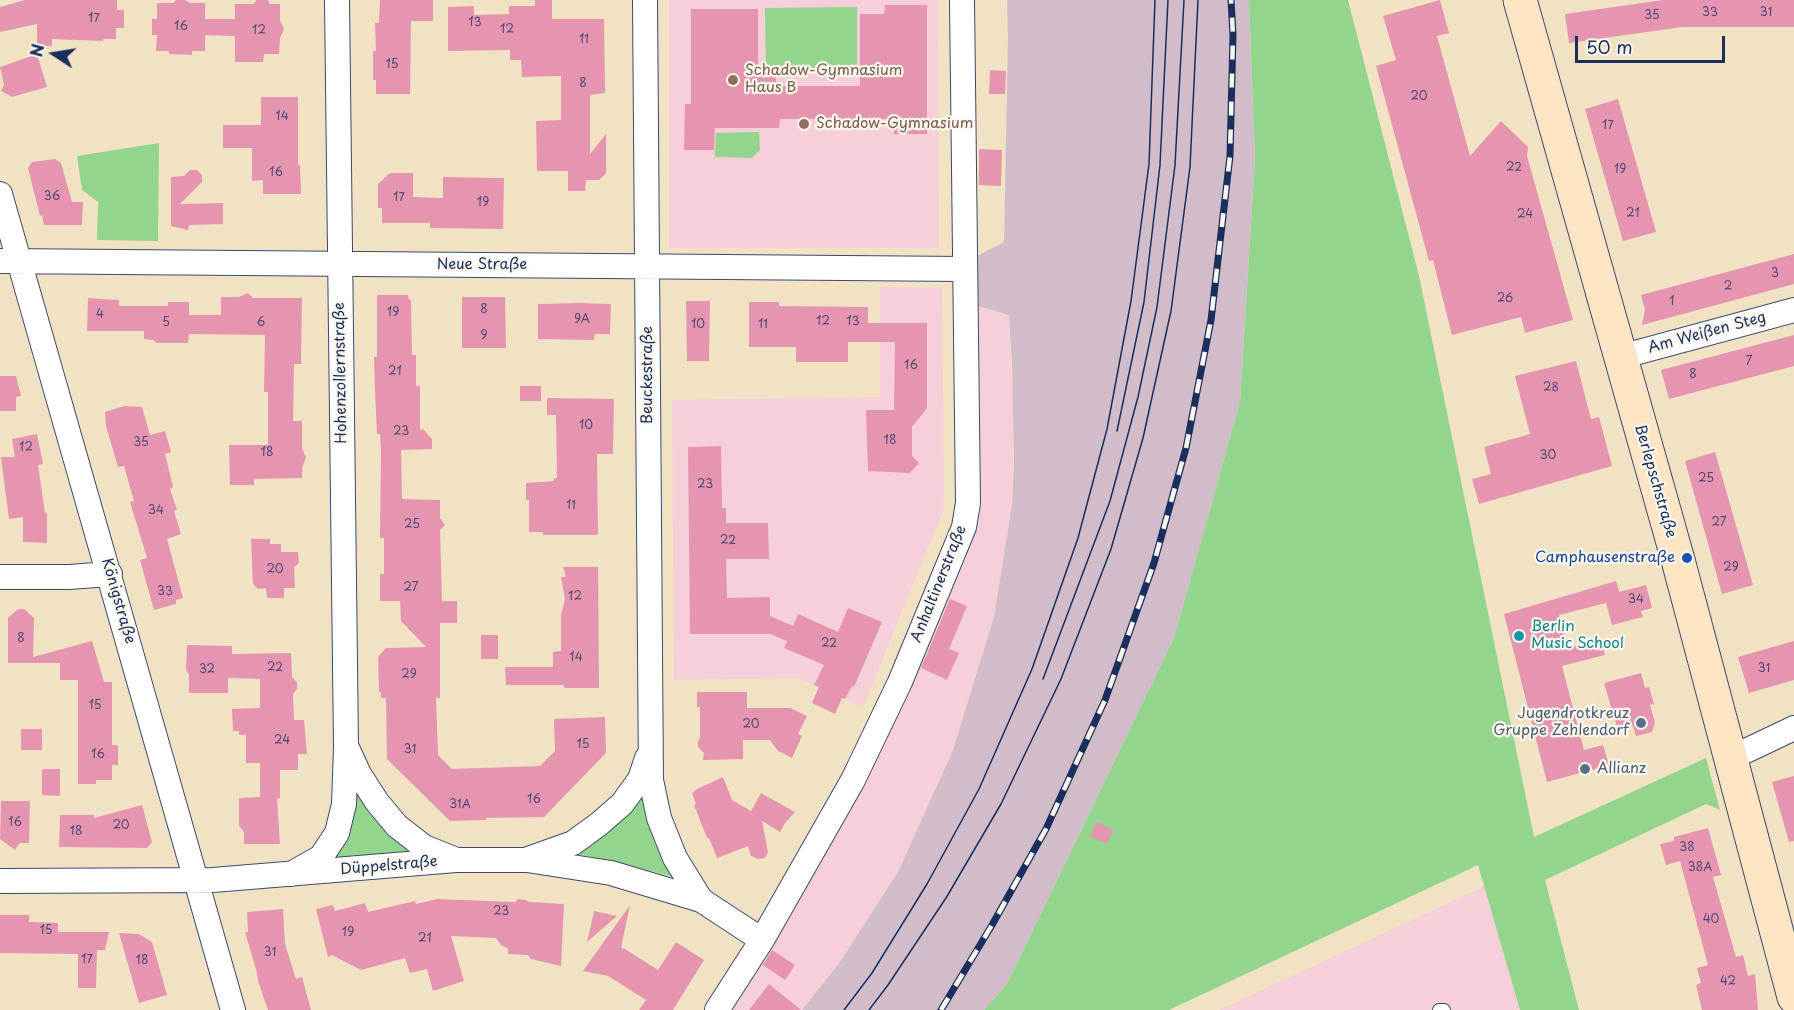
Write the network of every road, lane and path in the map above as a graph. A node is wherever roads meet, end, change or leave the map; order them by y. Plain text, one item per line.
1 (337, 0) edge
2 (645, 0) edge
3 (962, 0) edge
4 (1520, 0) edge
5 (0, 194) edge
6 (10, 261) edge
7 (339, 264) junction
8 (648, 266) junction
9 (964, 269) junction
10 (1794, 310) edge
11 (1620, 357) junction
12 (110, 574) junction
13 (0, 577) edge
14 (1794, 728) edge
15 (346, 747) junction
16 (650, 750) junction
17 (1731, 758) junction
18 (456, 860) junction
19 (527, 860) junction
20 (291, 874) junction
21 (0, 881) edge
22 (196, 881) junction
23 (701, 900) junction
24 (762, 940) junction
25 (1794, 997) edge
26 (233, 1010) edge
27 (717, 1010) edge
28 (1439, 1010) edge
29 (1444, 1010) edge

1 - 7 street, Hohenzollernstraße
2 - 8 street, Beuckestraße
3 - 9 street, Anhaltinerstraße
4 - 11 street, Berlepschstraße
5 - 6 street, Königstraße
6 - 7 street, Neue Straße
6 - 12 street, Königstraße
7 - 8 street, Neue Straße
7 - 15 street, Hohenzollernstraße
8 - 9 street, Neue Straße
8 - 16 street, Beuckestraße
9 - 24 street, Anhaltinerstraße
10 - 11 street, Am Weißen Steg
11 - 17 street, Berlepschstraße
12 - 13 street
12 - 22 street, Königstraße
14 - 17 street
15 - 18 street, Hohenzollernstraße
15 - 20 street, Hohenzollernstraße
16 - 19 street, Beuckestraße
16 - 23 street, Beuckestraße
17 - 25 street, Berlepschstraße
18 - 19 street, Düppelstraße
18 - 20 street, Düppelstraße
19 - 23 street, Düppelstraße
20 - 22 street, Düppelstraße
21 - 22 street, Düppelstraße
22 - 26 street, Königstraße
23 - 24 street, Düppelstraße
24 - 27 street, Anhaltinerstraße
28 - 29 lane

